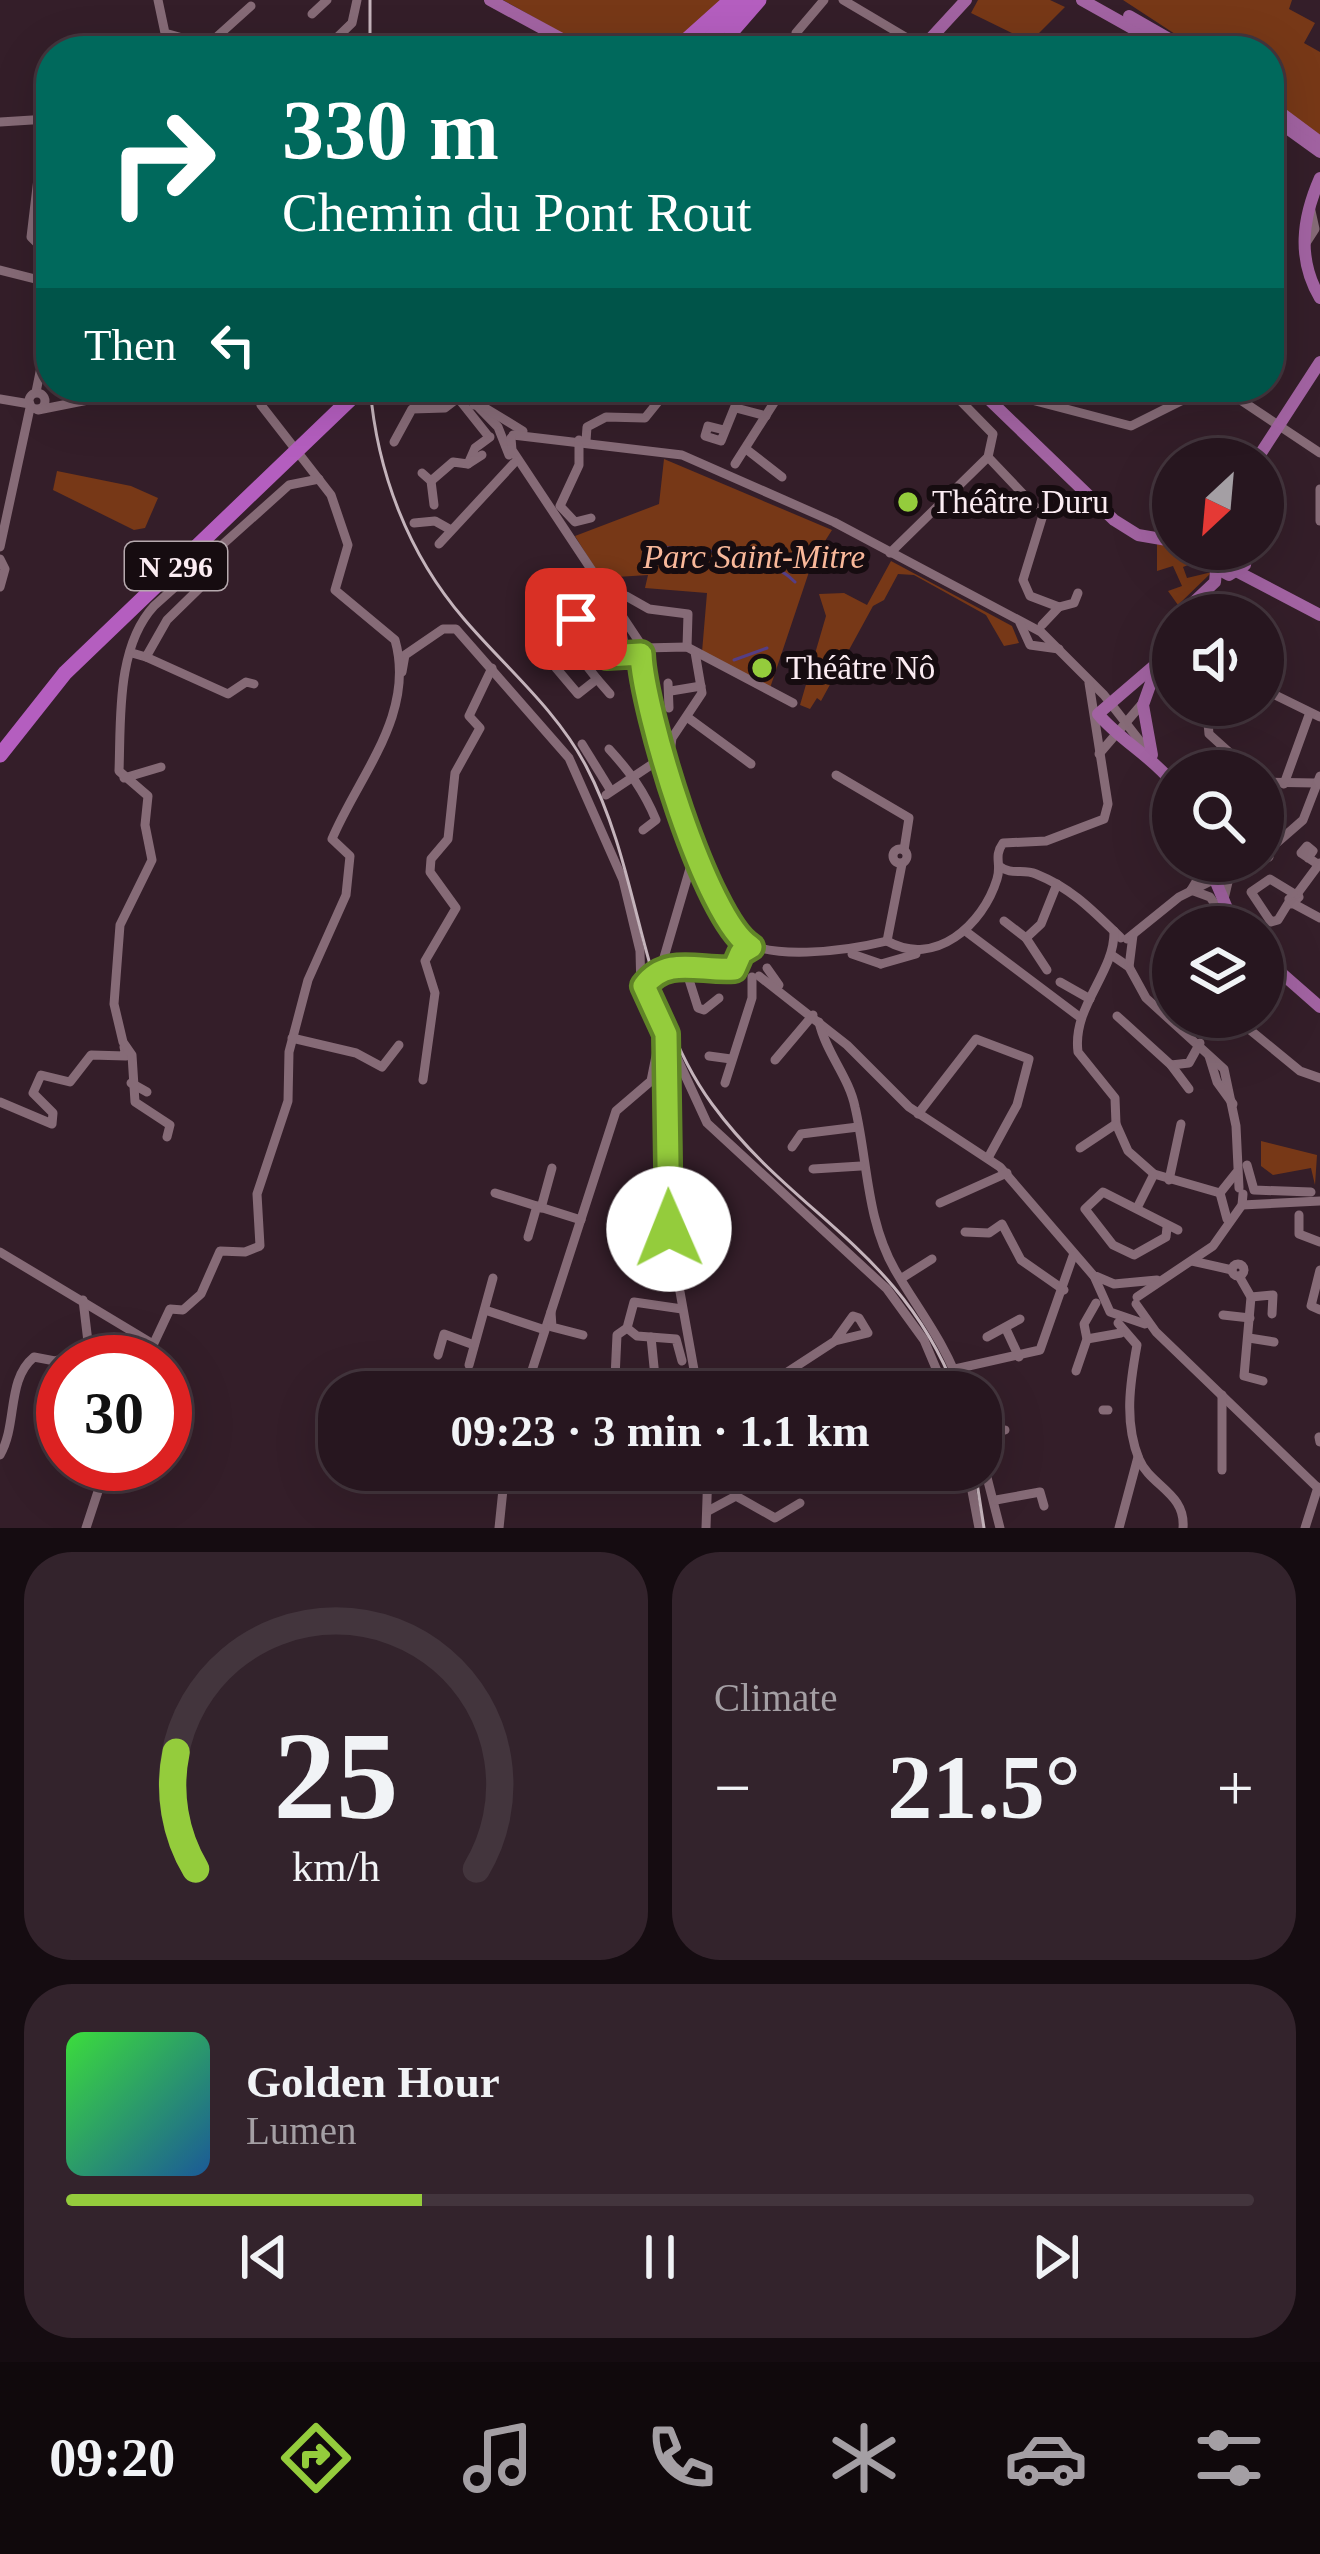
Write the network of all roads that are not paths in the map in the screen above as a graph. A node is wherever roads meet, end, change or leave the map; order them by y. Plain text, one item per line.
1 (158, 0) edge
2 (327, 0) edge
3 (357, 0) edge
4 (477, 0) edge
5 (490, 0) edge
6 (731, 0) edge
7 (745, 0) edge
8 (759, 0) edge
9 (824, 0) edge
10 (843, 0) edge
11 (968, 0) edge
12 (1082, 0) edge
13 (1100, 0) edge
14 (251, 6) dead end
15 (312, 14) dead end
16 (184, 23) dead end
17 (796, 33) dead end
18 (173, 36) edge
19 (178, 36) edge
20 (218, 36) edge
21 (339, 36) edge
22 (547, 36) edge
23 (550, 36) edge
24 (691, 36) edge
25 (712, 36) edge
26 (727, 36) edge
27 (900, 36) edge
28 (943, 36) edge
29 (1146, 36) edge
30 (1164, 36) edge
31 (1284, 115) edge
32 (36, 120) edge
33 (0, 122) edge
34 (1284, 127) edge
35 (1320, 142) edge
36 (1320, 152) edge
37 (1320, 178) edge
38 (36, 202) edge
39 (1309, 206) junction
40 (1318, 229) edge
41 (36, 242) edge
42 (1306, 242) junction
43 (0, 270) edge
44 (36, 279) edge
45 (1320, 298) edge
46 (1320, 362) edge
47 (0, 399) edge
48 (36, 402) edge
49 (60, 402) edge
50 (74, 402) edge
51 (260, 402) edge
52 (333, 402) edge
53 (347, 402) edge
54 (446, 402) edge
55 (463, 402) edge
56 (480, 402) edge
57 (658, 402) edge
58 (735, 402) edge
59 (775, 402) edge
60 (961, 402) edge
61 (992, 402) edge
62 (1001, 402) edge
63 (1039, 402) edge
64 (1179, 402) edge
65 (1244, 402) edge
66 (65, 405) junction
67 (736, 408) junction
68 (32, 413) junction
69 (766, 416) junction
70 (1277, 425) junction
71 (587, 427) junction
72 (724, 430) dead end
73 (503, 432) junction
74 (393, 433) dead end
75 (1269, 438) edge
76 (577, 440) junction
77 (1320, 454) edge
78 (482, 455) dead end
79 (988, 458) junction
80 (514, 463) junction
81 (468, 464) junction
82 (737, 465) junction
83 (782, 477) dead end
84 (319, 478) junction
85 (1320, 488) edge
86 (434, 505) dead end
87 (591, 518) dead end
88 (1320, 521) edge
89 (414, 523) dead end
90 (452, 530) junction
91 (1152, 530) edge
92 (1152, 536) edge
93 (439, 544) dead end
94 (0, 547) edge
95 (890, 553) junction
96 (0, 559) edge
97 (1231, 570) edge
98 (1243, 570) edge
99 (214, 575) dead end
100 (0, 587) edge
101 (1206, 594) edge
102 (626, 596) dead end
103 (559, 598) dead end
104 (1059, 607) junction
105 (1088, 610) dead end
106 (1320, 611) edge
107 (1034, 630) junction
108 (593, 640) junction
109 (634, 649) junction
110 (691, 650) junction
111 (1063, 651) junction
112 (132, 653) junction
113 (146, 657) junction
114 (492, 667) junction
115 (556, 668) dead end
116 (1152, 668) edge
117 (402, 672) dead end
118 (1152, 675) edge
119 (1088, 678) junction
120 (597, 679) junction
121 (254, 684) dead end
122 (701, 686) junction
123 (578, 694) junction
124 (610, 694) dead end
125 (1144, 700) junction
126 (1284, 700) edge
127 (794, 703) dead end
128 (1111, 704) junction
129 (589, 707) dead end
130 (669, 708) dead end
131 (1098, 714) junction
132 (1314, 716) edge
133 (687, 717) junction
134 (654, 721) junction
135 (1127, 724) junction
136 (1208, 726) edge
137 (1115, 734) junction
138 (0, 737) edge
139 (672, 738) junction
140 (582, 744) dead end
141 (609, 748) dead end
142 (1224, 750) edge
143 (1100, 754) junction
144 (0, 755) edge
145 (663, 757) junction
146 (1152, 757) junction
147 (751, 764) dead end
148 (160, 767) dead end
149 (668, 773) junction
150 (836, 776) dead end
151 (124, 778) junction
152 (635, 778) junction
153 (1284, 784) joint
154 (1318, 788) edge
155 (602, 797) junction
156 (1306, 817) junction
157 (1320, 827) edge
158 (643, 830) dead end
159 (1285, 840) joint
160 (696, 848) junction
161 (1029, 855) junction
162 (1316, 862) edge
163 (1010, 870) junction
164 (1035, 873) junction
165 (1196, 882) edge
166 (1208, 882) edge
167 (1215, 882) edge
168 (1057, 884) junction
169 (1191, 890) junction
170 (1294, 898) junction
171 (1223, 903) junction
172 (1218, 906) edge
173 (1224, 906) edge
174 (1318, 919) edge
175 (725, 920) junction
176 (1004, 921) dead end
177 (968, 934) junction
178 (799, 936) dead end
179 (1026, 938) junction
180 (889, 943) junction
181 (874, 946) junction
182 (751, 947) junction
183 (1124, 947) junction
184 (800, 948) junction
185 (763, 951) junction
186 (739, 962) junction
187 (881, 965) junction
188 (685, 967) junction
189 (660, 970) junction
190 (1046, 970) dead end
191 (761, 972) junction
192 (1284, 978) edge
193 (1060, 982) dead end
194 (644, 986) junction
195 (719, 998) dead end
196 (1090, 999) junction
197 (1320, 1010) edge
198 (1117, 1016) dead end
199 (816, 1018) junction
200 (1081, 1018) junction
201 (666, 1034) junction
202 (1260, 1038) edge
203 (292, 1039) junction
204 (122, 1042) junction
205 (399, 1046) dead end
206 (1204, 1047) junction
207 (709, 1056) dead end
208 (731, 1059) junction
209 (775, 1060) dead end
210 (1172, 1065) junction
211 (1320, 1078) edge
212 (423, 1080) dead end
213 (131, 1083) junction
214 (725, 1083) dead end
215 (1189, 1089) dead end
216 (147, 1092) dead end
217 (0, 1102) edge
218 (141, 1106) junction
219 (159, 1113) dead end
220 (918, 1114) junction
221 (1116, 1124) junction
222 (1181, 1124) dead end
223 (858, 1125) junction
224 (807, 1126) dead end
225 (167, 1137) dead end
226 (792, 1148) dead end
227 (1080, 1148) dead end
228 (988, 1158) junction
229 (861, 1166) junction
230 (1244, 1167) junction
231 (552, 1168) dead end
232 (813, 1169) dead end
233 (1007, 1173) junction
234 (1154, 1174) junction
235 (1169, 1180) junction
236 (1311, 1192) dead end
237 (495, 1193) dead end
238 (1278, 1199) junction
239 (1231, 1200) junction
240 (1320, 1201) edge
241 (940, 1203) dead end
242 (539, 1207) junction
243 (1137, 1208) junction
244 (1298, 1215) dead end
245 (581, 1220) junction
246 (637, 1223) dead end
247 (669, 1229) junction
248 (965, 1232) dead end
249 (528, 1237) dead end
250 (1320, 1241) edge
251 (0, 1252) edge
252 (1073, 1256) junction
253 (932, 1259) dead end
254 (1192, 1261) junction
255 (1320, 1270) edge
256 (1093, 1275) junction
257 (493, 1278) dead end
258 (902, 1278) junction
259 (1157, 1280) junction
260 (1114, 1284) junction
261 (1130, 1286) junction
262 (1064, 1290) junction
263 (1251, 1297) junction
264 (83, 1300) junction
265 (1100, 1300) junction
266 (550, 1307) junction
267 (682, 1309) junction
268 (485, 1310) junction
269 (1320, 1310) edge
270 (1125, 1314) junction
271 (1223, 1315) dead end
272 (1272, 1315) dead end
273 (1250, 1318) junction
274 (1020, 1319) dead end
275 (627, 1328) junction
276 (542, 1329) junction
277 (1006, 1329) junction
278 (139, 1335) edge
279 (157, 1335) edge
280 (583, 1335) dead end
281 (651, 1337) junction
282 (987, 1337) dead end
283 (1087, 1339) junction
284 (1249, 1339) junction
285 (835, 1341) dead end
286 (1274, 1342) dead end
287 (474, 1345) junction
288 (438, 1355) dead end
289 (1019, 1357) junction
290 (1231, 1360) dead end
291 (682, 1361) dead end
292 (1246, 1362) junction
293 (654, 1364) junction
294 (469, 1365) dead end
295 (639, 1365) dead end
296 (955, 1369) joint
297 (531, 1371) edge
298 (615, 1371) edge
299 (655, 1371) edge
300 (694, 1371) edge
301 (789, 1371) edge
302 (935, 1371) edge
303 (1076, 1371) dead end
304 (1263, 1381) dead end
305 (1222, 1395) junction
306 (1130, 1408) junction
307 (1108, 1410) dead end
308 (1005, 1430) dead end
309 (1002, 1431) edge
310 (0, 1455) edge
311 (1138, 1457) junction
312 (1222, 1470) dead end
313 (1319, 1489) edge
314 (98, 1491) edge
315 (503, 1491) edge
316 (708, 1491) edge
317 (972, 1491) edge
318 (993, 1491) edge
319 (996, 1500) junction
320 (800, 1503) dead end
321 (1044, 1506) dead end
322 (708, 1511) junction
323 (86, 1528) edge
324 (500, 1528) edge
325 (706, 1528) edge
326 (978, 1528) edge
327 (1000, 1528) edge
328 (1119, 1528) edge
329 (1183, 1528) edge
330 (1305, 1528) edge

1 - 18 street
2 - 15 street
3 - 21 street
4 - 22 main road
5 - 23 main road
6 - 24 highway
7 - 25 highway
8 - 26 highway
9 - 17 street
10 - 27 street
11 - 28 main road
12 - 29 main road
13 - 30 main road
14 - 20 street
16 - 19 street
31 - 35 main road
32 - 33 street
34 - 36 main road
37 - 39 main road
38 - 41 street
39 - 40 street
39 - 42 main road
40 - 42 street
42 - 45 main road
43 - 44 street
46 - 70 main road
47 - 68 street
48 - 68 street
49 - 66 street
50 - 66 street
51 - 84 street
52 - 138 highway, N 296
53 - 144 highway, N 296
54 - 74 street
55 - 73 street
56 - 73 street
57 - 71 street
58 - 67 street
59 - 69 street
60 - 79 street
61 - 92 main road
62 - 91 main road
63 - 64 street
65 - 70 street
66 - 68 street
67 - 69 street
67 - 72 street
68 - 94 street
69 - 82 street
70 - 75 main road
70 - 77 street
71 - 76 street
71 - 76 street
73 - 76 street
73 - 80 street
73 - 81 street
73 - 109 street
76 - 82 street
76 - 87 street
78 - 81 street
79 - 95 street
79 - 104 street
80 - 90 street
80 - 109 street
81 - 86 street
82 - 83 street
82 - 95 street
84 - 112 street
84 - 203 street
85 - 88 street
89 - 90 street
90 - 93 street
95 - 107 street
96 - 100 street
97 - 101 main road
98 - 106 main road
99 - 113 street
102 - 110 street
103 - 108 street
104 - 105 street
104 - 107 street
107 - 111 street
107 - 111 street
108 - 109 street
108 - 120 street
109 - 110 street
109 - 134 street
110 - 122 street
110 - 127 street
111 - 119 street
112 - 113 street
112 - 151 street
113 - 121 street
114 - 117 street
114 - 155 street
114 - 212 street
115 - 123 street
116 - 128 main road
118 - 125 main road
119 - 128 street
119 - 131 street
120 - 123 street
120 - 124 street
122 - 130 street
122 - 133 street
123 - 129 street
125 - 135 street
125 - 146 main road
126 - 132 street
128 - 131 main road
128 - 135 street
131 - 137 main road
131 - 143 street
132 - 153 street
133 - 139 street
133 - 147 street
134 - 139 street
134 - 145 street
135 - 137 street
135 - 146 street
136 - 142 street
137 - 143 street
137 - 146 main road
139 - 149 street
140 - 155 street
141 - 152 street
143 - 161 street
145 - 149 street
145 - 152 street
148 - 151 street
149 - 160 street
150 - 180 street
151 - 204 street
152 - 155 street
152 - 158 street
153 - 154 street
154 - 156 street
155 - 194 street
156 - 157 street
156 - 159 street
159 - 171 street
160 - 175 street
160 - 189 street
161 - 163 street
161 - 163 street
161 - 164 street
162 - 170 street
163 - 164 street
163 - 177 street
163 - 180 street
164 - 168 street
165 - 169 street
166 - 169 street
167 - 171 main road
168 - 179 street
168 - 183 street
169 - 172 street
169 - 183 street
170 - 170 street
170 - 174 street
171 - 173 main road
175 - 182 street
175 - 186 street
176 - 179 street
177 - 187 street
177 - 200 street
178 - 184 street
179 - 190 street
180 - 181 street
180 - 187 street
181 - 184 street
181 - 187 street
182 - 185 street
182 - 186 street
183 - 196 street
183 - 206 street
184 - 185 street
185 - 191 street
186 - 188 street
186 - 191 street
187 - 191 street
188 - 189 street
188 - 195 street
189 - 194 street
191 - 199 street
191 - 208 street
192 - 197 main road
193 - 196 street
194 - 201 street
194 - 245 street
196 - 200 street
198 - 210 street
199 - 209 street
199 - 220 street
199 - 223 street
200 - 221 street
201 - 247 street
201 - 302 street
202 - 211 street
203 - 205 street
203 - 279 street
204 - 213 street
204 - 217 street
206 - 210 street
206 - 230 street
207 - 208 street
208 - 214 street
210 - 215 street
213 - 216 street
213 - 218 street
218 - 219 street
218 - 225 street
220 - 228 street
220 - 228 street
221 - 227 street
221 - 234 street
222 - 235 street
223 - 224 street
223 - 226 street
223 - 229 street
228 - 233 street
229 - 232 street
229 - 258 street
230 - 238 street
230 - 239 street
231 - 242 street
233 - 241 street
233 - 252 street
234 - 235 street
234 - 243 street
235 - 239 street
236 - 238 street
237 - 242 street
238 - 239 street
238 - 240 street
239 - 254 street
242 - 245 street
242 - 249 street
243 - 243 street
244 - 250 street
245 - 266 street
246 - 247 street
247 - 267 street
248 - 262 street
251 - 264 street
252 - 256 street
252 - 262 street
253 - 258 street
254 - 259 street
254 - 263 street
255 - 269 street
256 - 260 street
256 - 265 street
257 - 268 street
258 - 296 street
259 - 261 street
259 - 270 street
260 - 261 street
260 - 265 street
261 - 270 street
262 - 289 street
263 - 272 street
263 - 273 street
264 - 278 street
264 - 310 street
265 - 270 street
265 - 283 street
266 - 276 street
266 - 280 street
267 - 275 street
267 - 300 street
268 - 276 street
268 - 287 street
270 - 283 street
270 - 305 street
270 - 306 street
271 - 273 street
273 - 284 street
274 - 277 street
275 - 281 street
275 - 298 street
276 - 297 street
277 - 282 street
277 - 289 street
281 - 291 street
281 - 293 street
283 - 303 street
284 - 286 street
284 - 292 street
285 - 301 street
287 - 288 street
287 - 294 street
289 - 296 street
290 - 292 street
292 - 304 street
293 - 295 street
293 - 299 street
305 - 312 street
305 - 313 street
306 - 307 street
306 - 311 street
308 - 309 street
311 - 328 street
311 - 329 street
313 - 330 street
314 - 323 street
315 - 324 street
316 - 322 street
317 - 326 street
318 - 319 street
319 - 321 street
319 - 327 street
320 - 322 street
322 - 325 street

